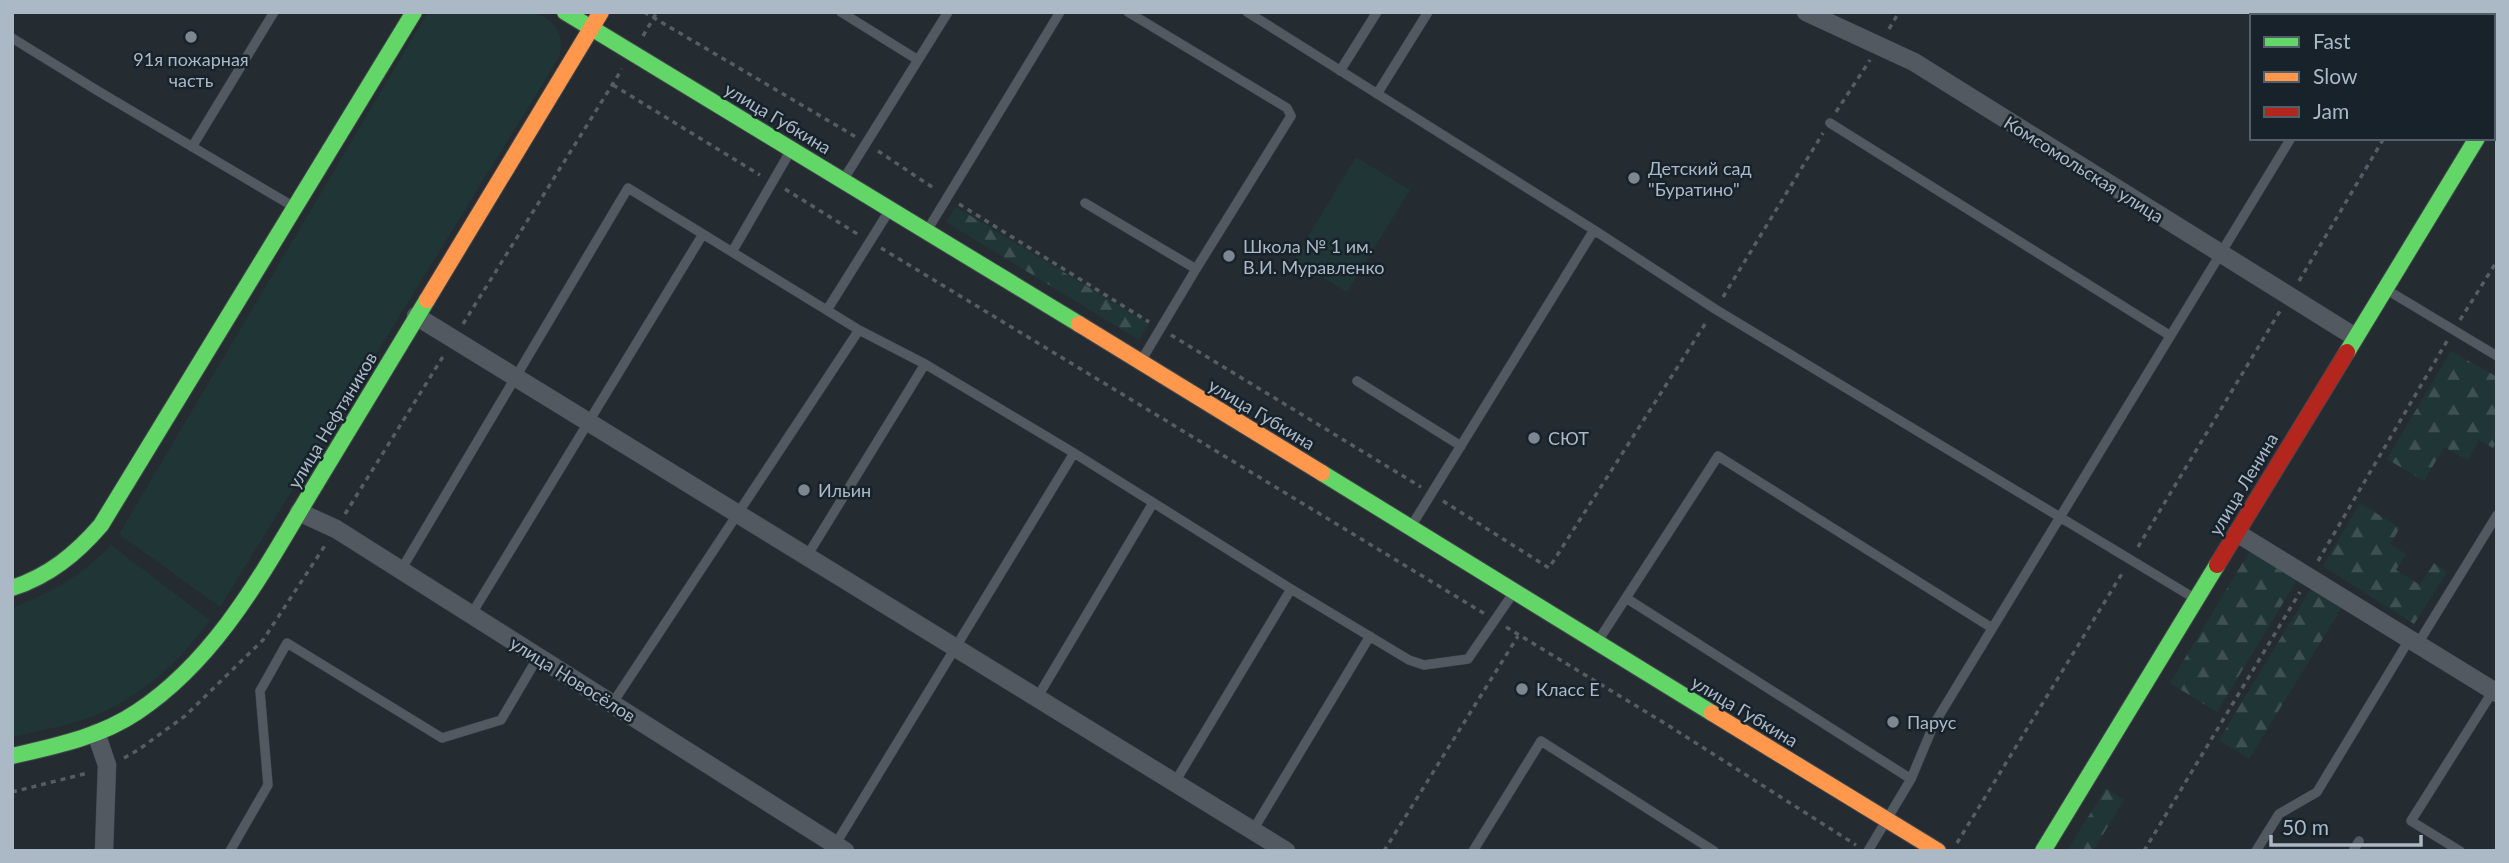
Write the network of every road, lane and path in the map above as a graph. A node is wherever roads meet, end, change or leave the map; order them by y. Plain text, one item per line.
1 (274, 12) edge
2 (414, 12) edge
3 (565, 12) edge
4 (601, 12) edge
5 (644, 12) edge
6 (657, 12) edge
7 (842, 12) edge
8 (948, 12) edge
9 (1060, 12) edge
10 (1128, 12) edge
11 (1247, 12) edge
12 (1377, 12) edge
13 (1428, 12) edge
14 (1806, 12) edge
15 (1899, 12) edge
16 (653, 18) junction
17 (591, 28) junction
18 (12, 38) edge
19 (1879, 46) junction
20 (633, 53) junction
21 (918, 60) junction
22 (1340, 71) junction
23 (613, 85) junction
24 (1377, 94) junction
25 (1830, 123) junction
26 (2290, 140) edge
27 (2383, 140) edge
28 (2476, 140) edge
29 (867, 143) junction
30 (192, 147) junction
31 (792, 149) junction
32 (844, 180) junction
33 (774, 183) junction
34 (948, 197) junction
35 (1085, 203) dead end
36 (295, 208) junction
37 (890, 209) junction
38 (1594, 230) junction
39 (927, 231) junction
40 (703, 234) junction
41 (871, 242) junction
42 (732, 252) junction
43 (2220, 254) junction
44 (2497, 261) edge
45 (1196, 269) junction
46 (2385, 289) junction
47 (2289, 297) junction
48 (1715, 309) junction
49 (827, 310) junction
50 (416, 316) junction
51 (1160, 328) junction
52 (859, 330) junction
53 (2453, 331) junction
54 (2169, 335) junction
55 (2355, 337) junction
56 (454, 338) junction
57 (2497, 356) edge
58 (1140, 362) junction
59 (925, 364) junction
60 (516, 377) junction
61 (1357, 381) dead end
62 (589, 421) junction
63 (1461, 446) junction
64 (1074, 453) junction
65 (1432, 494) junction
66 (1153, 503) junction
67 (299, 512) junction
68 (738, 513) junction
69 (2497, 515) edge
70 (2058, 517) junction
71 (1411, 527) junction
72 (336, 529) junction
73 (2236, 533) junction
74 (807, 556) junction
75 (2131, 559) junction
76 (401, 570) junction
77 (2309, 577) junction
78 (12, 588) edge
79 (1291, 589) junction
80 (1514, 592) junction
81 (1626, 597) junction
82 (2195, 599) junction
83 (471, 615) junction
84 (1496, 621) junction
85 (1993, 628) junction
86 (1518, 635) junction
87 (1370, 636) junction
88 (1596, 643) junction
89 (2413, 643) junction
90 (957, 648) junction
91 (538, 657) junction
92 (2495, 692) edge
93 (1037, 698) junction
94 (612, 704) junction
95 (96, 733) junction
96 (12, 756) edge
97 (107, 765) junction
98 (1911, 779) junction
99 (1175, 782) junction
100 (12, 792) edge
101 (1888, 819) junction
102 (1253, 830) junction
103 (2359, 841) dead end
104 (840, 848) edge
105 (104, 851) edge
106 (230, 851) edge
107 (1286, 851) edge
108 (1384, 851) edge
109 (1473, 851) edge
110 (1714, 851) edge
111 (1866, 851) edge
112 (1938, 851) edge
113 (1952, 851) edge
114 (2043, 851) edge
115 (2144, 851) edge
116 (2256, 851) edge
117 (2353, 851) edge
118 (2460, 851) edge

1 - 30 lane
2 - 36 main road
3 - 17 main road, улица Губкина
4 - 17 main road, улица Нефтяников
5 - 16 path
6 - 16 path
7 - 21 lane
8 - 21 lane
9 - 34 lane
10 - 45 lane
11 - 22 lane
12 - 22 lane
13 - 24 lane
14 - 19 street, Комсомольская улица
15 - 19 path
16 - 20 path
16 - 29 path
17 - 20 main road, улица Губкина
17 - 50 main road, улица Нефтяников
18 - 30 lane
19 - 25 path
19 - 43 street, Комсомольская улица
20 - 23 path
20 - 31 main road, улица Губкина
21 - 29 lane
22 - 24 lane
23 - 33 path
23 - 56 path
24 - 38 lane
25 - 48 path
25 - 54 lane
26 - 43 lane
27 - 47 path
28 - 46 main road, улица Ленина
29 - 32 lane
29 - 34 path
30 - 36 lane
31 - 32 main road, улица Губкина
31 - 33 lane
32 - 37 main road, улица Губкина
33 - 41 path
33 - 42 lane
34 - 39 lane
34 - 51 path
35 - 45 lane
36 - 78 main road
37 - 39 main road, улица Губкина
37 - 41 lane
38 - 48 lane
38 - 63 lane
39 - 58 main road, улица Губкина
40 - 42 lane
40 - 60 lane
40 - 62 lane
41 - 49 lane
41 - 84 path
42 - 49 lane
43 - 47 street, Комсомольская улица
43 - 54 lane
44 - 53 path
45 - 51 lane
46 - 53 lane
46 - 55 main road, улица Ленина
47 - 55 street, Комсомольская улица
47 - 75 path
48 - 65 path
48 - 70 lane
49 - 52 lane
50 - 56 street
50 - 67 main road, улица Нефтяников
51 - 58 lane
51 - 65 path
52 - 59 lane
52 - 68 lane
53 - 57 lane
53 - 77 path
54 - 70 lane
55 - 73 main road, улица Ленина
56 - 60 street
56 - 72 path
58 - 71 main road, улица Губкина
59 - 64 lane
59 - 74 lane
60 - 62 street
60 - 76 lane
61 - 63 lane
62 - 68 street
62 - 83 lane
63 - 65 lane
64 - 66 lane
64 - 90 lane
65 - 71 lane
66 - 79 lane
66 - 93 lane
67 - 72 street, улица Новосёлов
67 - 95 main road, улица Нефтяников
68 - 74 street
68 - 94 lane
69 - 89 lane
70 - 75 lane
70 - 85 lane
71 - 80 main road, улица Губкина
72 - 76 street, улица Новосёлов
72 - 97 path
73 - 77 street
73 - 82 main road, улица Ленина
74 - 90 street
75 - 82 lane
75 - 113 path
76 - 83 street, улица Новосёлов
77 - 89 street
77 - 115 path
79 - 87 lane
79 - 99 lane
80 - 84 lane
80 - 88 main road, улица Губкина
81 - 85 lane
81 - 88 lane
81 - 98 lane
82 - 114 main road, улица Ленина
83 - 91 street, улица Новосёлов
84 - 86 path
84 - 87 lane
85 - 98 lane
86 - 108 path
86 - 111 path
87 - 102 lane
88 - 101 main road, улица Губкина
89 - 92 street
89 - 116 lane
90 - 93 street
90 - 104 lane
91 - 94 street, улица Новосёлов
91 - 106 lane
92 - 118 lane
93 - 99 street
94 - 104 street, улица Новосёлов
95 - 96 main road, улица Нефтяников
95 - 97 street
97 - 100 path
97 - 105 street
98 - 101 lane
99 - 102 street
101 - 111 lane
101 - 112 main road, улица Губкина
102 - 107 street
103 - 117 lane
109 - 110 lane

